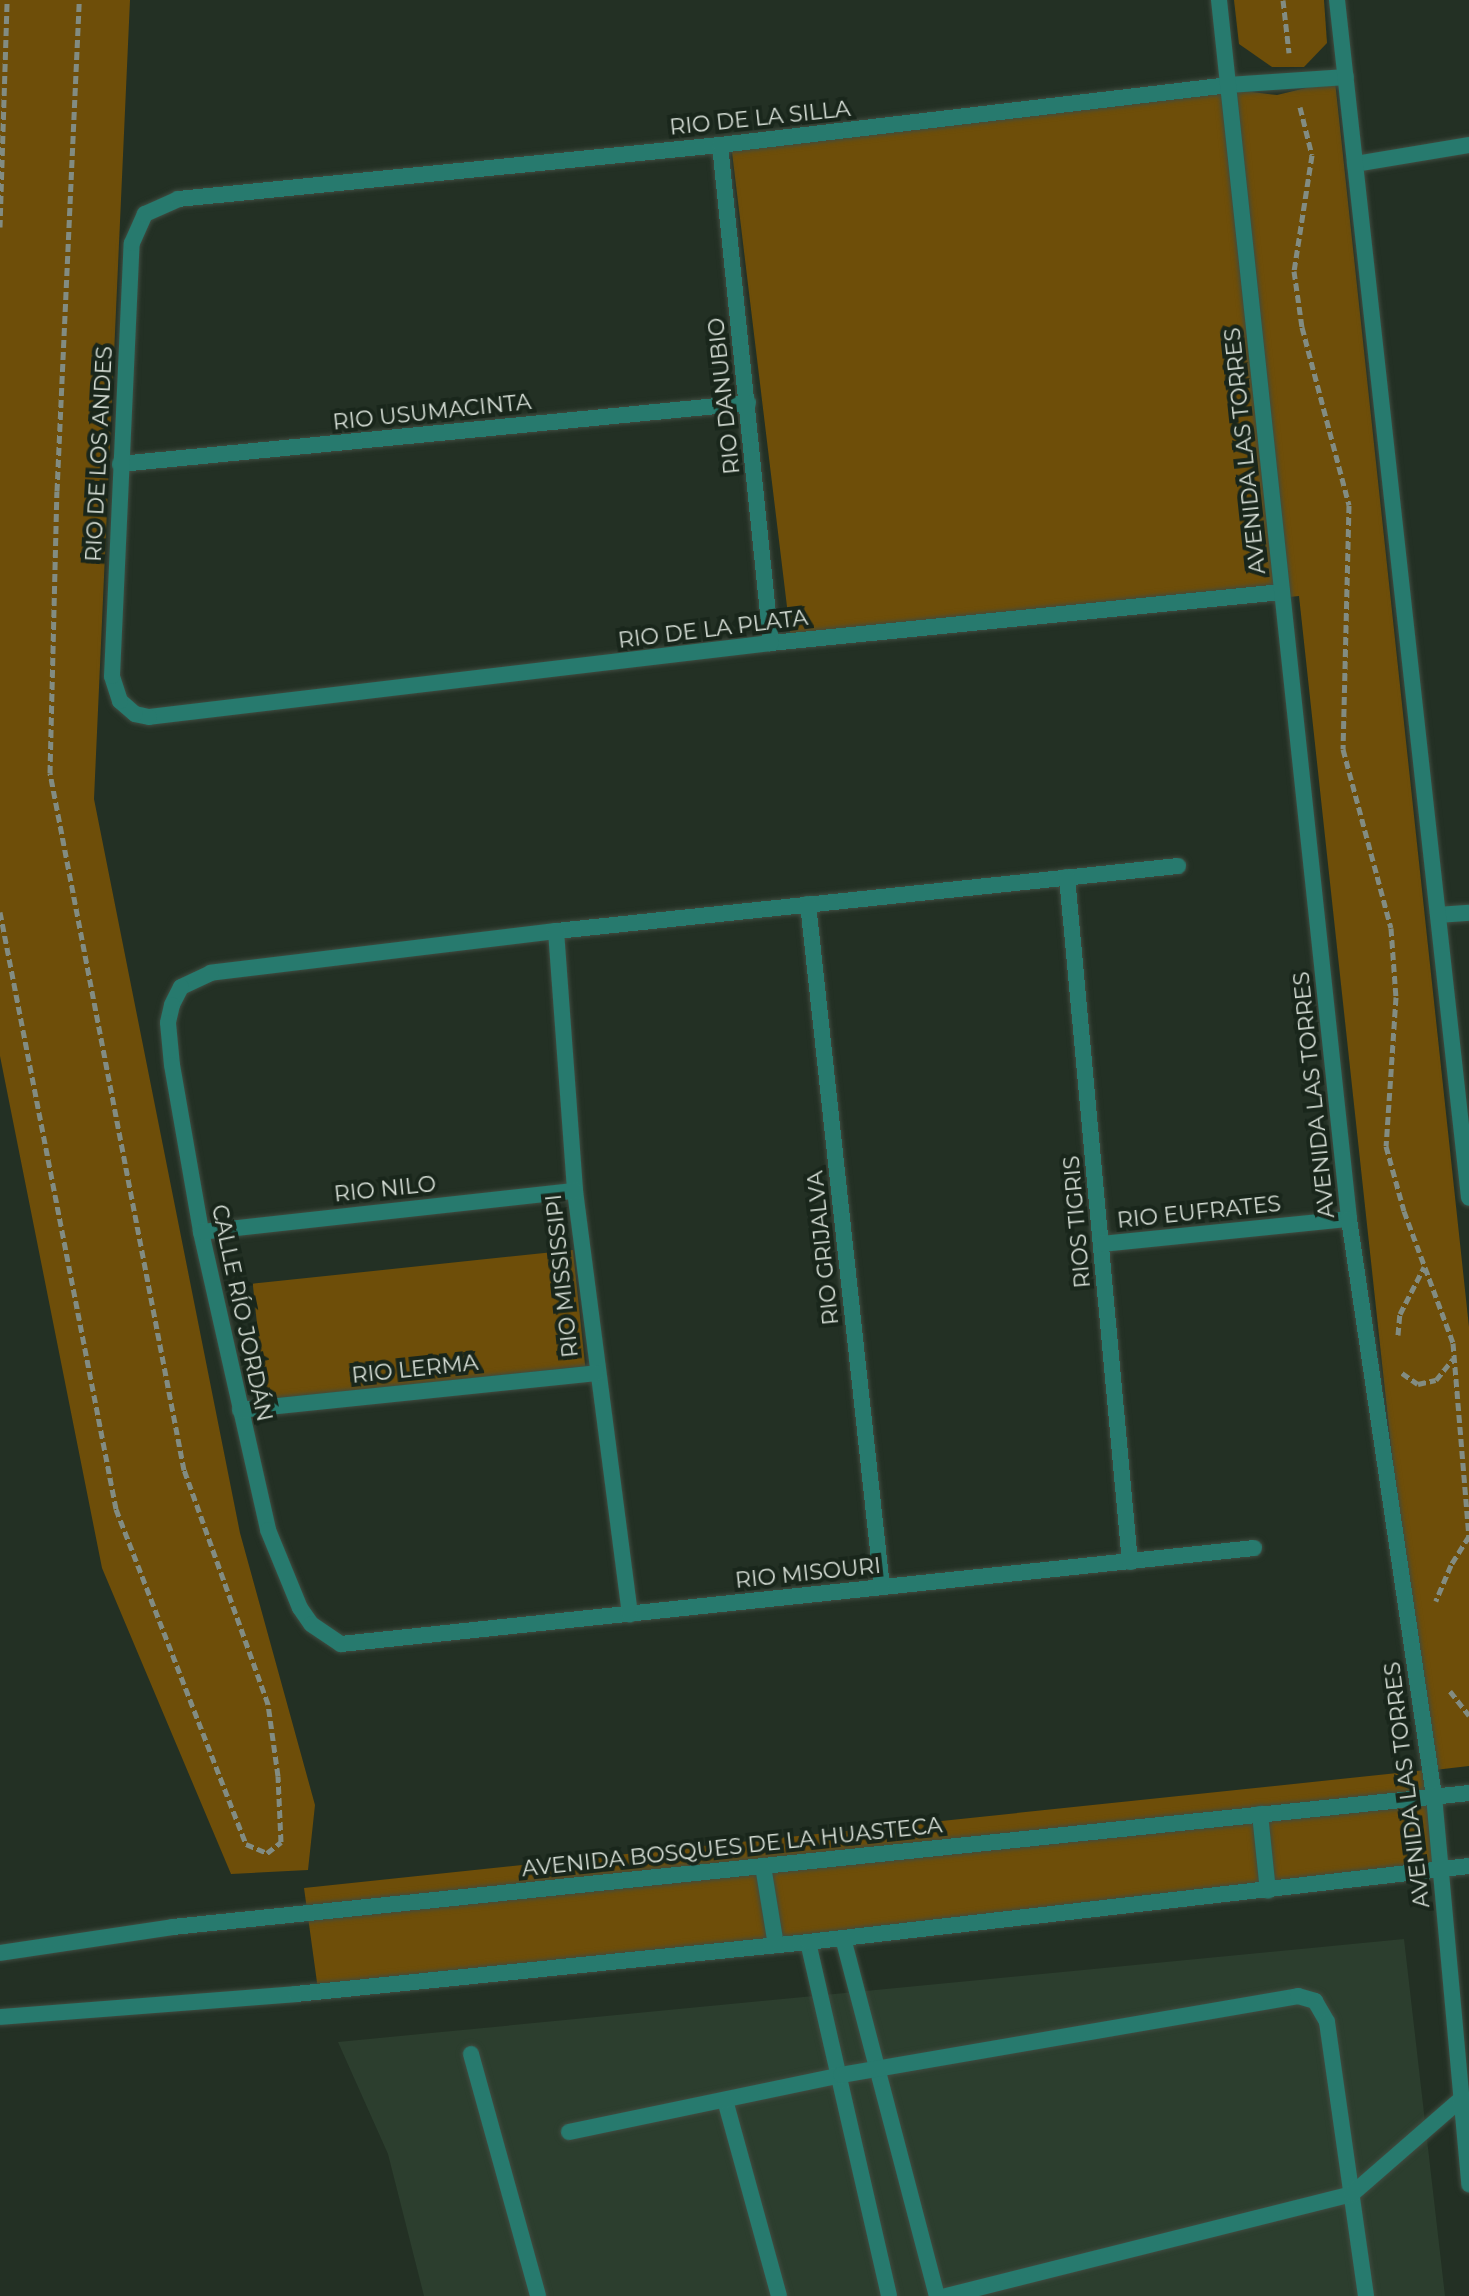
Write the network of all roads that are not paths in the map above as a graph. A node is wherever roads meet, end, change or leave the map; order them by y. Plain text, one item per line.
1 (1219, 0) edge
2 (1337, 0) edge
3 (1346, 77) junction
4 (1229, 85) junction
5 (720, 145) junction
6 (1469, 145) edge
7 (1355, 164) junction
8 (178, 199) joint
9 (748, 403) junction
10 (120, 464) junction
11 (1282, 592) junction
12 (771, 643) junction
13 (149, 717) joint
14 (1178, 866) dead end
15 (1067, 877) junction
16 (808, 904) junction
17 (1469, 913) edge
18 (1438, 915) junction
19 (556, 931) junction
20 (575, 1191) junction
21 (1469, 1198) edge
22 (1349, 1219) junction
23 (201, 1232) junction
24 (1102, 1244) junction
25 (596, 1373) junction
26 (240, 1410) junction
27 (1254, 1548) dead end
28 (1130, 1562) junction
29 (882, 1587) junction
30 (630, 1614) junction
31 (366, 1643) joint
32 (1469, 1793) edge
33 (1434, 1796) junction
34 (1260, 1814) junction
35 (763, 1866) junction
36 (1469, 1866) edge
37 (1441, 1871) junction
38 (1268, 1891) junction
39 (843, 1938) junction
40 (808, 1942) junction
41 (776, 1945) junction
42 (0, 1953) edge
43 (0, 2017) edge
44 (471, 2054) dead end
45 (880, 2070) junction
46 (841, 2075) junction
47 (1461, 2099) junction
48 (725, 2100) junction
49 (569, 2132) dead end
50 (1469, 2184) edge
51 (1352, 2194) junction
52 (538, 2296) edge
53 (779, 2296) edge
54 (889, 2296) edge
55 (937, 2296) edge
56 (946, 2296) edge
57 (1366, 2296) edge

1 - 4 street, AVENIDA LAS TORRES
2 - 3 street
3 - 4 street, RIO DE LA SILLA
3 - 7 street
4 - 5 street, RIO DE LA SILLA
4 - 11 street, AVENIDA LAS TORRES
5 - 8 street, RIO DE LA SILLA
5 - 9 street, RIO DANUBIO
6 - 7 street
7 - 18 street
8 - 10 street, RIO DE LOS ANDES
9 - 10 street, RIO USUMACINTA
9 - 12 street, RIO DANUBIO
10 - 13 street, RIO DE LOS ANDES
11 - 12 street, RIO DE LA PLATA
11 - 22 street, AVENIDA LAS TORRES
12 - 13 street, RIO DE LA PLATA
14 - 15 street
15 - 16 street
15 - 24 street, RIOS TIGRIS
16 - 19 street
16 - 29 street, RIO GRIJALVA
17 - 18 street
18 - 21 street
19 - 20 street, RIO MISSISSIPI
19 - 23 street, CALLE RÍO JORDÁN
20 - 23 street, RIO NILO
20 - 25 street, RIO MISSISSIPI
22 - 24 street, RIO EUFRATES
22 - 33 street, AVENIDA LAS TORRES
23 - 26 street, CALLE RÍO JORDÁN
24 - 28 street, RIOS TIGRIS
25 - 26 street, RIO LERMA
25 - 30 street, RIO MISSISSIPI
26 - 31 street, CALLE RÍO JORDÁN
27 - 28 street, RIO MISOURI
28 - 29 street, RIO MISOURI
29 - 30 street, RIO MISOURI
30 - 31 street, RIO MISOURI
32 - 33 street, AVENIDA BOSQUES DE LA HUASTECA
33 - 34 street, AVENIDA BOSQUES DE LA HUASTECA
33 - 37 street, AVENIDA LAS TORRES
34 - 35 street, AVENIDA BOSQUES DE LA HUASTECA
34 - 38 street
35 - 41 street
35 - 42 street, AVENIDA BOSQUES DE LA HUASTECA
36 - 37 street
37 - 38 street
37 - 47 street, AVENIDA LAS TORRES
38 - 39 street
39 - 40 street
39 - 45 street
40 - 41 street
40 - 46 street
41 - 43 street
44 - 52 street
45 - 46 street
45 - 51 street
45 - 55 street
46 - 48 street
46 - 54 street
47 - 50 street, AVENIDA LAS TORRES
47 - 51 street
48 - 49 street
48 - 53 street
51 - 56 street
51 - 57 street

